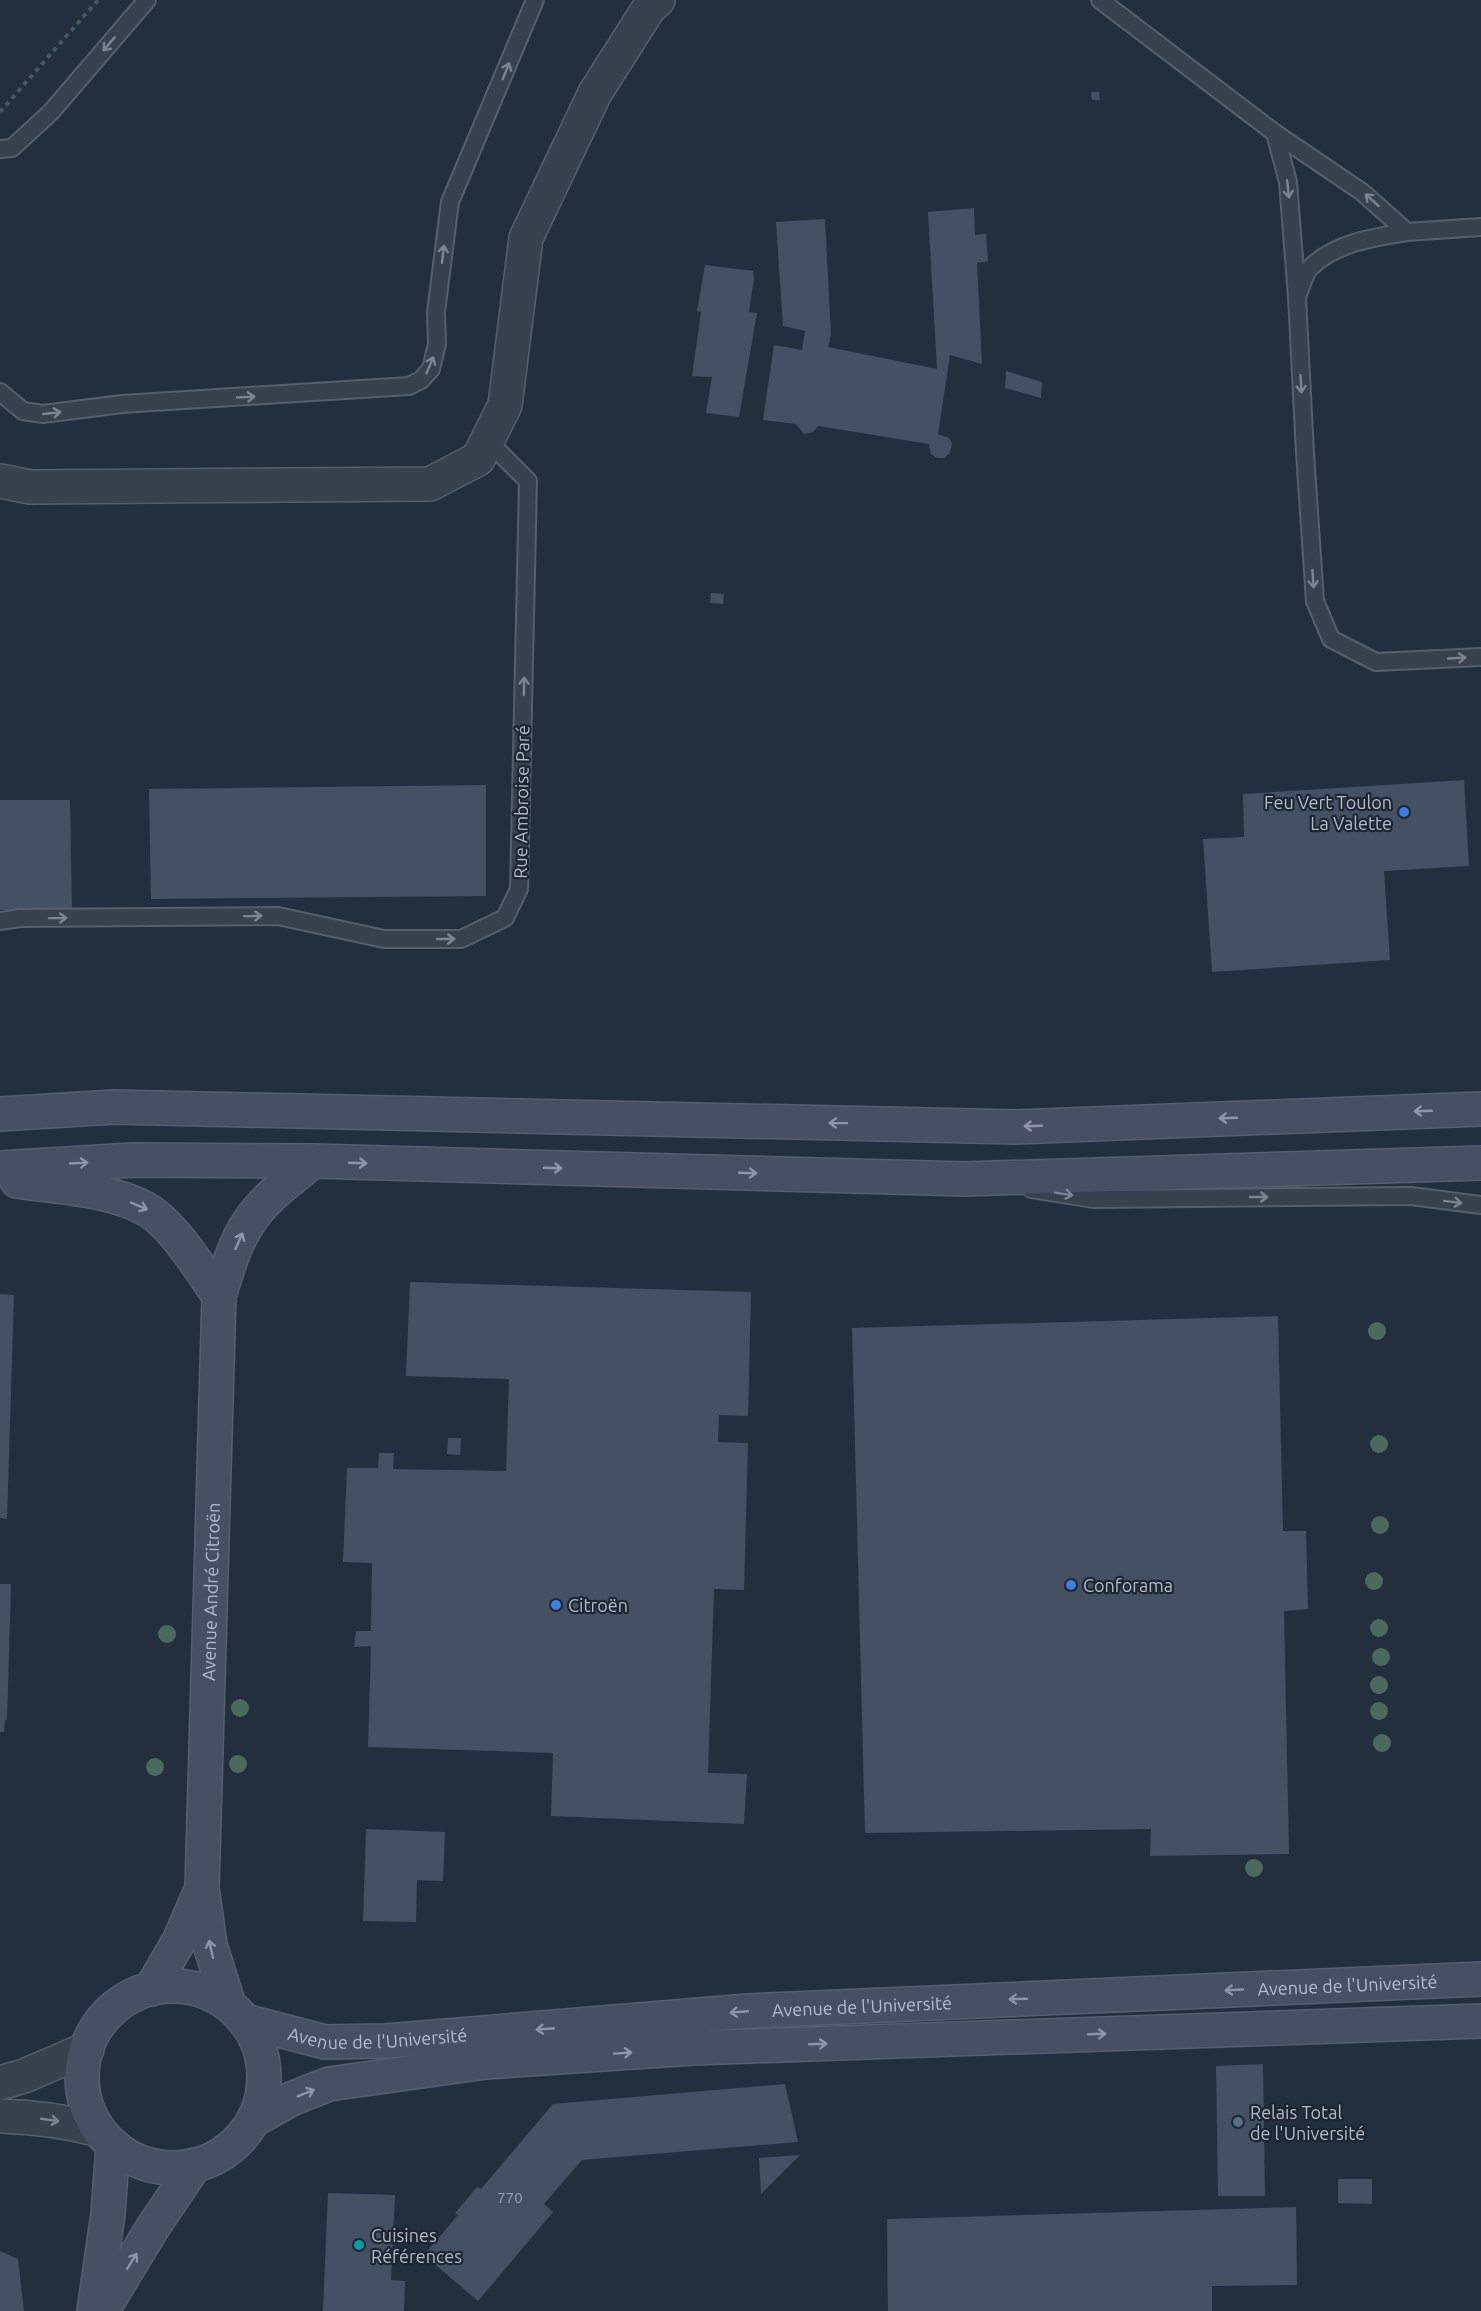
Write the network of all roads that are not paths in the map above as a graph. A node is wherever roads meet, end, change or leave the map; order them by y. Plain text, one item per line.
1 (147, 0) edge
2 (535, 0) edge
3 (658, 0) edge
4 (1100, 0) edge
5 (1275, 133) junction
6 (0, 149) edge
7 (1481, 227) edge
8 (1407, 232) junction
9 (1297, 297) junction
10 (0, 392) edge
11 (487, 440) junction
12 (10, 489) edge
13 (1481, 657) edge
14 (0, 921) edge
15 (1481, 1109) edge
16 (0, 1114) edge
17 (313, 1161) junction
18 (1481, 1163) edge
19 (0, 1168) edge
20 (0, 1178) edge
21 (964, 1179) junction
22 (1481, 1205) edge
23 (219, 1296) junction
24 (202, 1888) junction
25 (1481, 1979) edge
26 (151, 1989) junction
27 (1053, 1998) junction
28 (237, 2013) junction
29 (1481, 2020) edge
30 (1054, 2036) junction
31 (87, 2049) junction
32 (0, 2083) edge
33 (0, 2116) edge
34 (254, 2120) junction
35 (106, 2138) junction
36 (195, 2165) junction
37 (94, 2311) edge
38 (102, 2311) edge

1 -> 6 lane
10 -> 2 lane
3 - 11 street
4 - 5 lane
8 -> 5 lane
5 -> 9 lane
7 - 8 lane
8 - 9 lane
9 -> 13 lane
11 - 12 street
14 -> 11 lane, Rue Ambroise Paré
15 -> 16 main road
19 -> 17 main road
17 -> 21 main road
23 -> 17 main road, Avenue André Citroën
18 - 21 main road
20 -> 23 main road
21 -> 22 lane
23 - 24 main road, Avenue André Citroën
24 - 26 main road, Avenue André Citroën
28 -> 24 main road, Avenue André Citroën
25 -> 27 main road, Avenue de l'Université
26 - 28 main road, Avenue de l'Université
26 - 31 main road, Avenue de l'Université
27 -> 28 main road, Avenue de l'Université
27 - 30 lane
28 - 34 main road, Avenue de l'Université
30 -> 29 main road, Avenue de l'Université
34 -> 30 main road, Avenue de l'Université
31 - 32 street
31 - 35 main road, Avenue de l'Université
33 -> 35 street, Avenue de l'Université
34 - 36 main road, Avenue de l'Université
35 - 36 main road, Avenue de l'Université
35 - 37 main road
38 -> 36 main road

